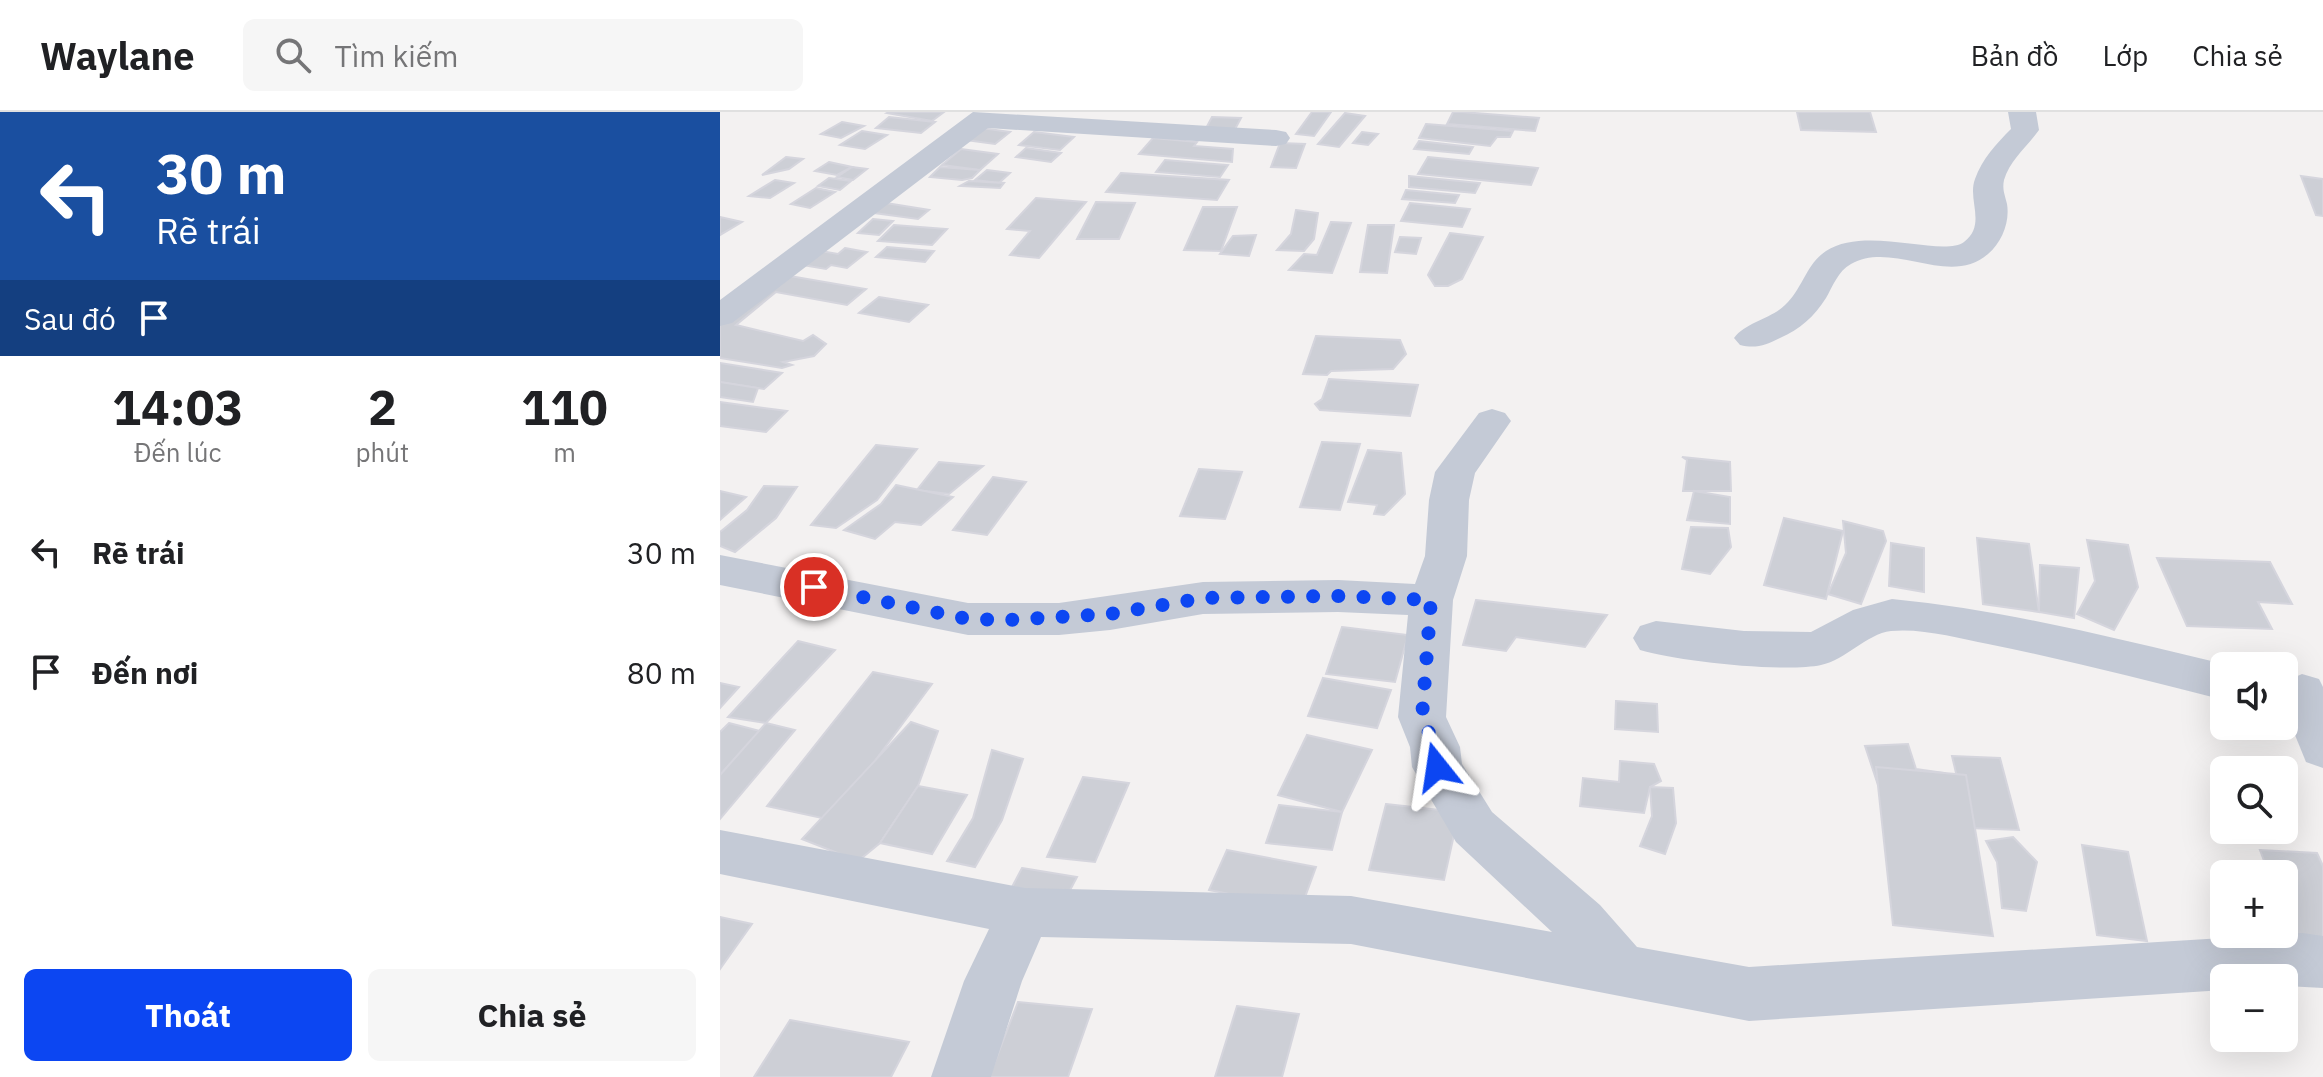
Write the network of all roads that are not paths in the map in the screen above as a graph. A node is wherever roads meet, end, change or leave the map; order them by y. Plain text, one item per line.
1 (2022, 112) edge
2 (986, 116) edge
3 (1276, 138) dead end
4 (720, 316) edge
5 (1752, 338) dead end
6 (1492, 421) dead end
7 (720, 570) edge
8 (1431, 600) junction
9 (1656, 638) dead end
10 (2210, 679) edge
11 (2303, 687) edge
12 (2323, 748) edge
13 (720, 852) edge
14 (1025, 912) junction
15 (2323, 962) edge
16 (1620, 969) junction
17 (961, 1077) edge

1 - 5 street
2 - 3 street
2 - 4 street
6 - 8 street
7 - 8 street
8 - 16 street
9 - 10 street
11 - 12 street
13 - 14 street
14 - 16 street
14 - 17 street
15 - 16 street

